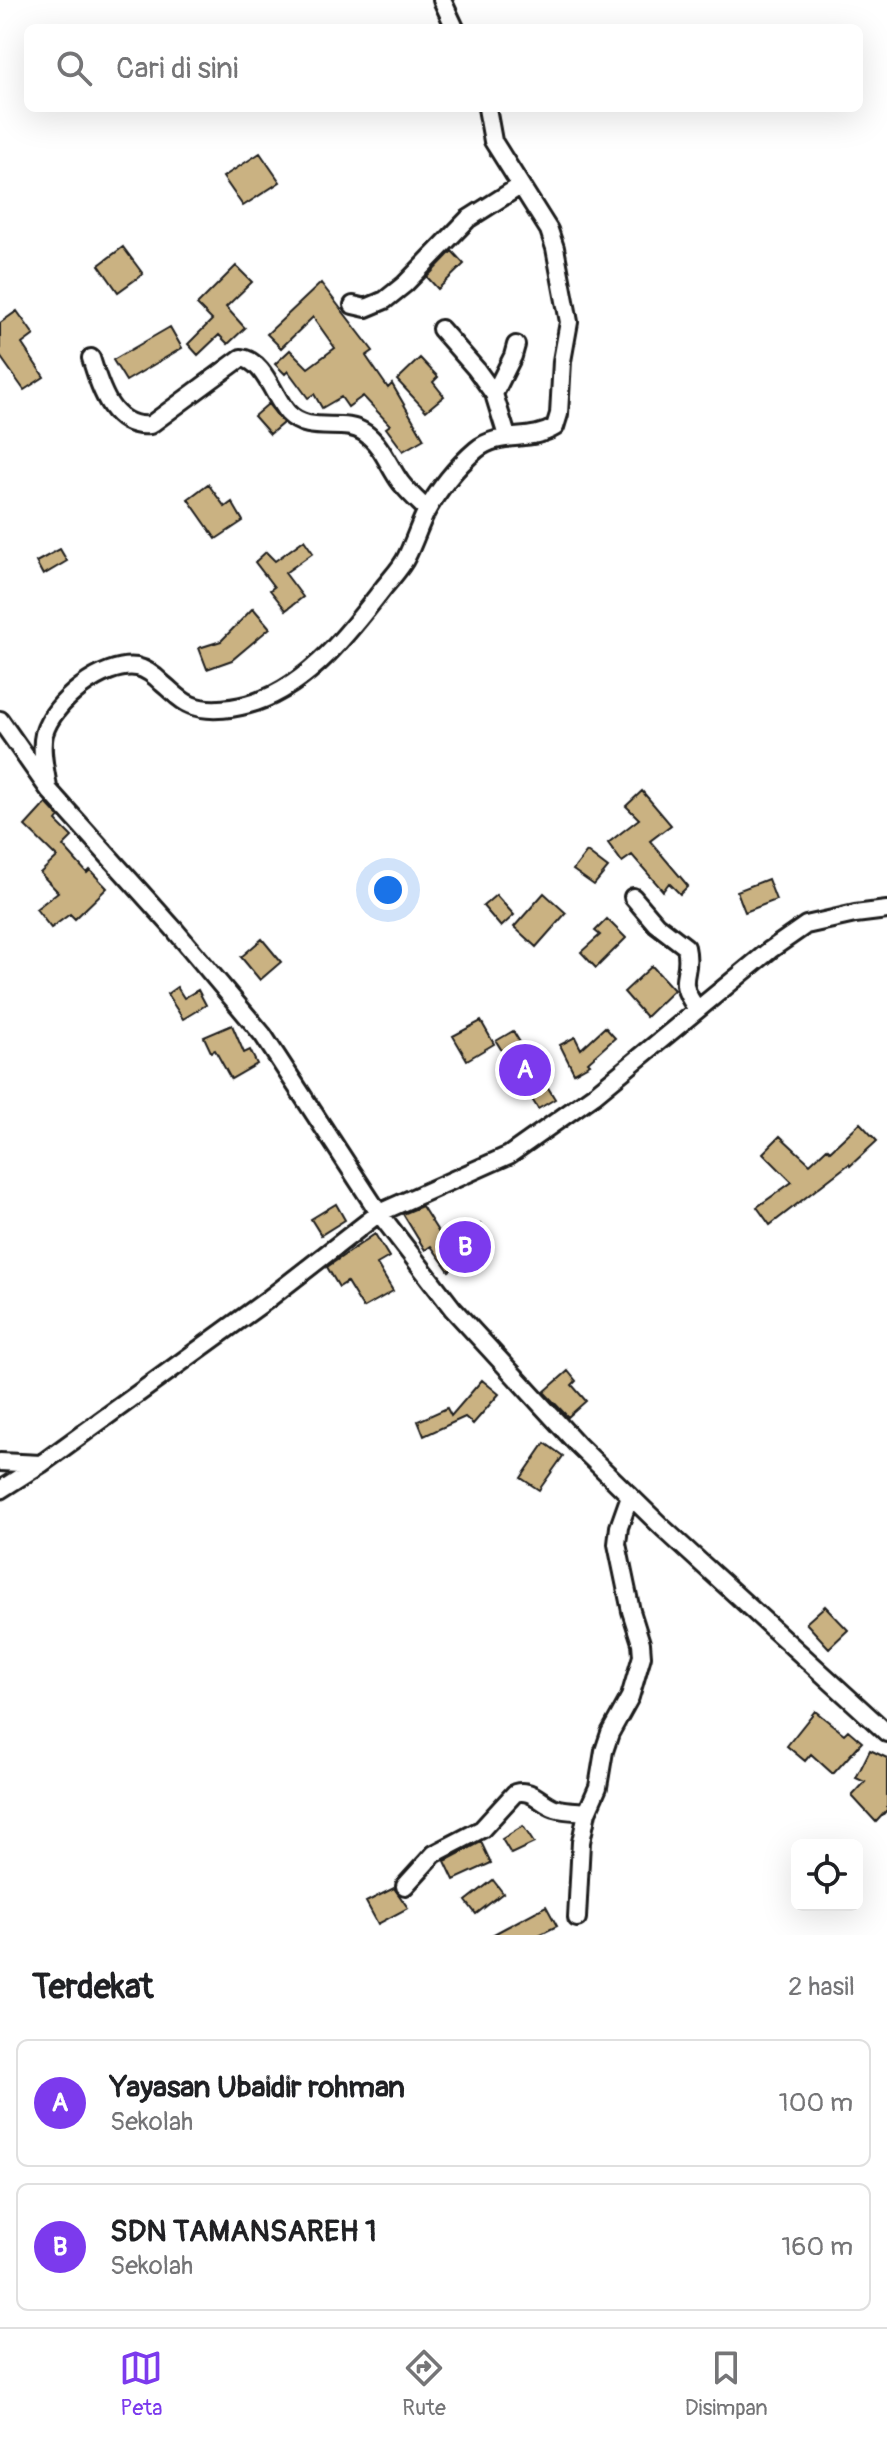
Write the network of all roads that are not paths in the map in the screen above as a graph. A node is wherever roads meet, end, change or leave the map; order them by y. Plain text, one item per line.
1 (442, 0) edge
2 (453, 24) edge
3 (488, 112) edge
4 (520, 186) junction
5 (353, 305) dead end
6 (441, 329) dead end
7 (516, 345) dead end
8 (91, 358) dead end
9 (494, 394) junction
10 (507, 436) junction
11 (427, 510) junction
12 (0, 720) edge
13 (49, 790) junction
14 (633, 897) dead end
15 (887, 910) edge
16 (697, 1009) junction
17 (379, 1213) junction
18 (0, 1462) edge
19 (41, 1464) junction
20 (0, 1490) edge
21 (630, 1496) junction
22 (887, 1733) edge
23 (587, 1812) junction
24 (405, 1886) dead end
25 (577, 1918) dead end

1 - 2 street
3 - 4 street
4 - 5 street
4 - 10 street
6 - 9 street
7 - 9 street
8 - 11 street
9 - 10 street
10 - 11 street
11 - 13 street
12 - 13 street
13 - 17 street
14 - 16 street
15 - 16 street
16 - 17 street
17 - 19 street
17 - 21 street
18 - 19 street
19 - 20 street
21 - 22 street
21 - 23 street
23 - 24 street
23 - 25 street

